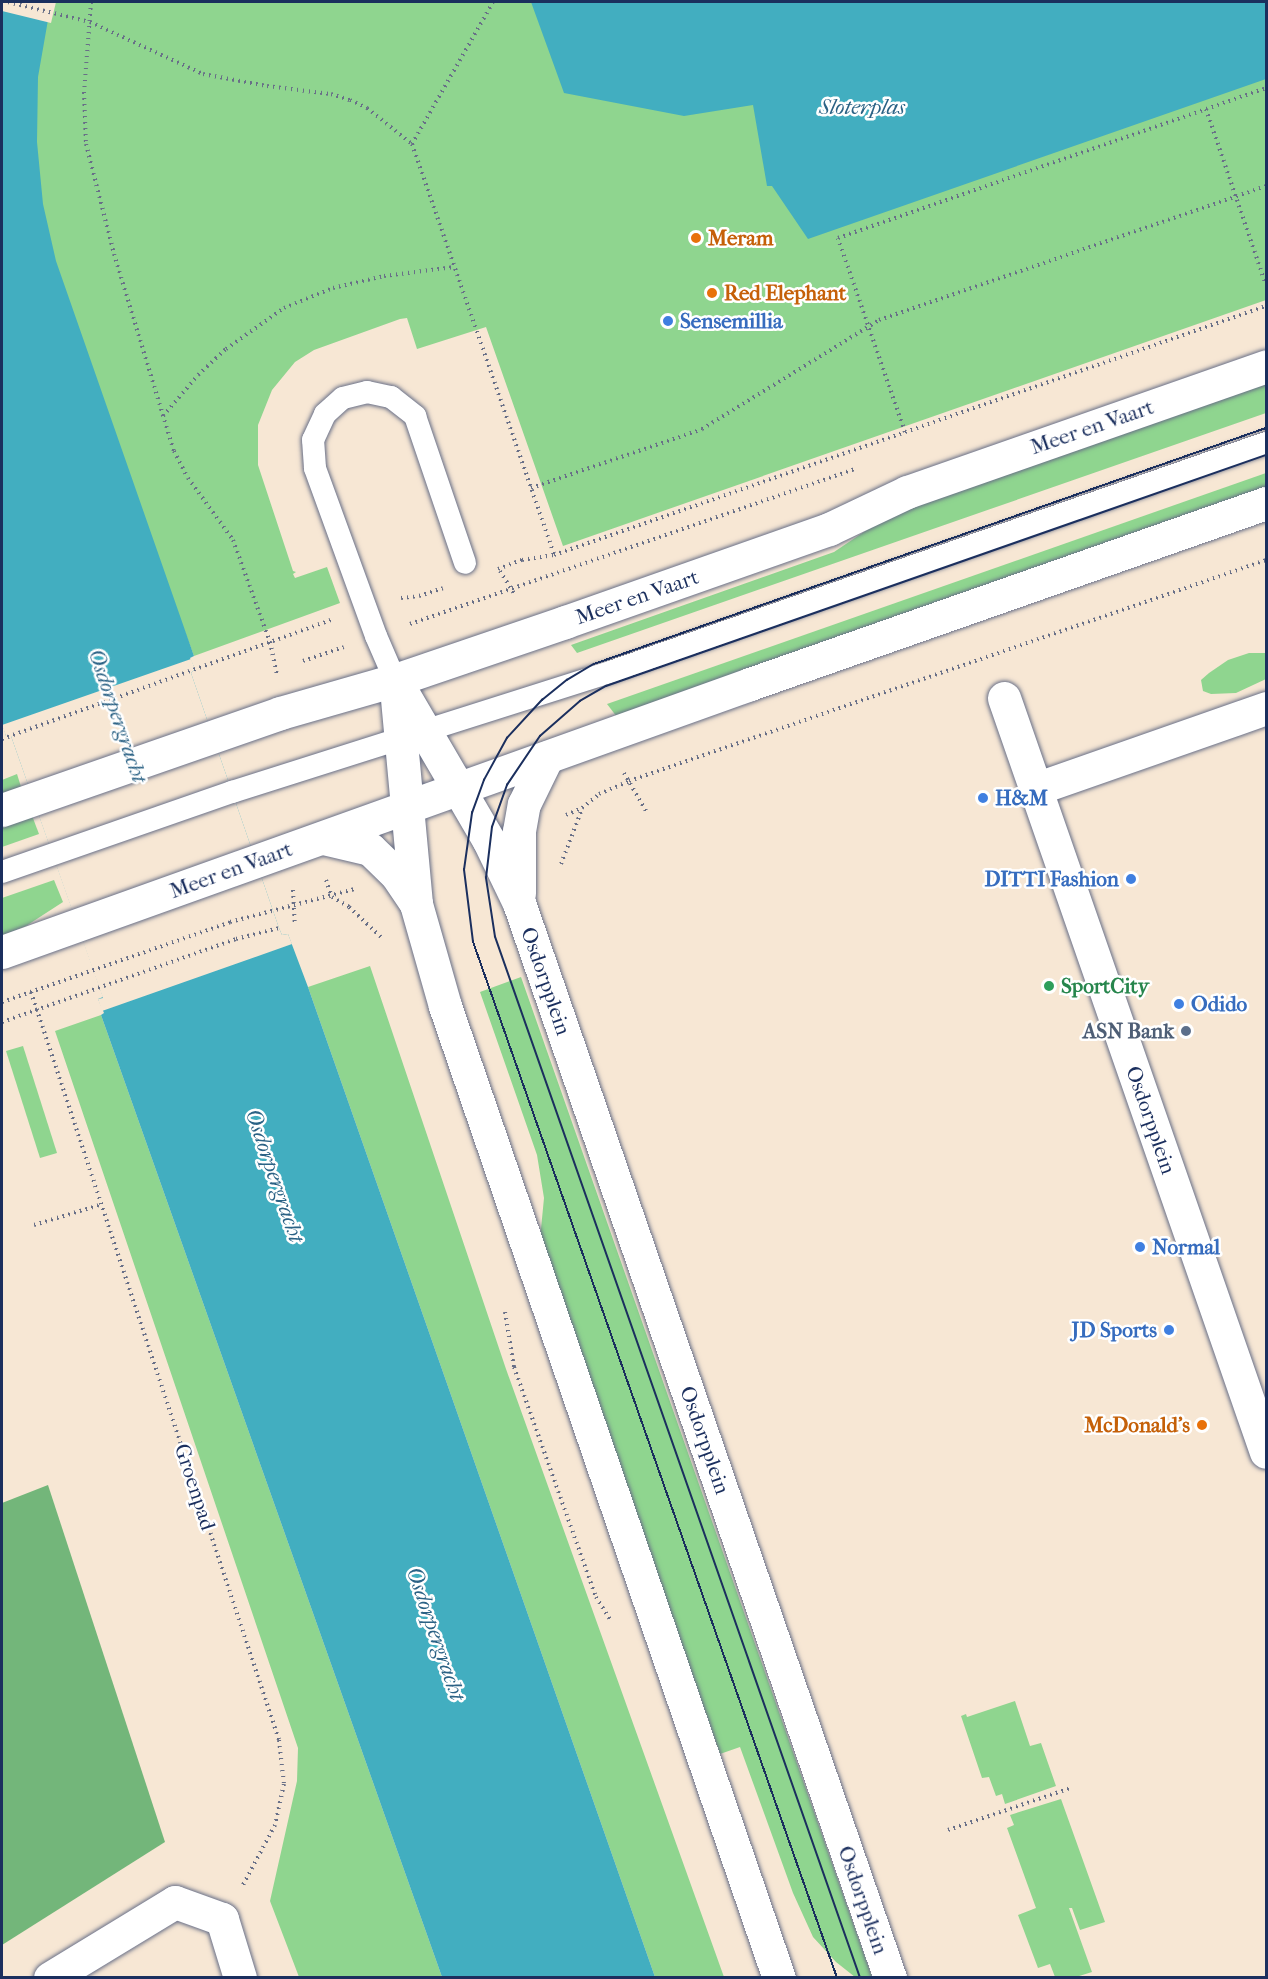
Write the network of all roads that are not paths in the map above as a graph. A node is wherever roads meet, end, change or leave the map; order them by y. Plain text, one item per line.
1 (1266, 366) edge
2 (1266, 443) edge
3 (1258, 512) edge
4 (465, 563) dead end
5 (395, 680) junction
6 (1004, 698) dead end
7 (1266, 708) edge
8 (413, 735) junction
9 (547, 757) junction
10 (459, 789) junction
11 (1035, 789) junction
12 (408, 807) junction
13 (2, 810) edge
14 (323, 838) junction
15 (2, 872) edge
16 (519, 903) junction
17 (416, 904) junction
18 (2, 951) edge
19 (1266, 1452) edge
20 (50, 1977) edge
21 (240, 1977) edge
22 (779, 1977) edge
23 (890, 1977) edge

1 - 5 street, Meer en Vaart
2 - 8 lane
3 - 9 street, Meer en Vaart
4 - 5 lane
5 - 8 street, Osdorpplein
5 - 13 street, Meer en Vaart
6 - 11 street, Osdorpplein
7 - 11 street
8 - 10 street, Osdorpplein
8 - 12 street, Osdorpplein
8 - 15 lane
9 - 10 street, Meer en Vaart
9 - 16 street, Osdorpplein
10 - 12 street, Meer en Vaart
10 - 16 street, Osdorpplein
11 - 19 street, Osdorpplein
12 - 14 street, Meer en Vaart
12 - 17 street, Osdorpplein
14 - 17 street, Osdorpplein
14 - 18 street, Meer en Vaart
16 - 23 street, Osdorpplein
17 - 22 street, Osdorpplein
20 - 21 street

